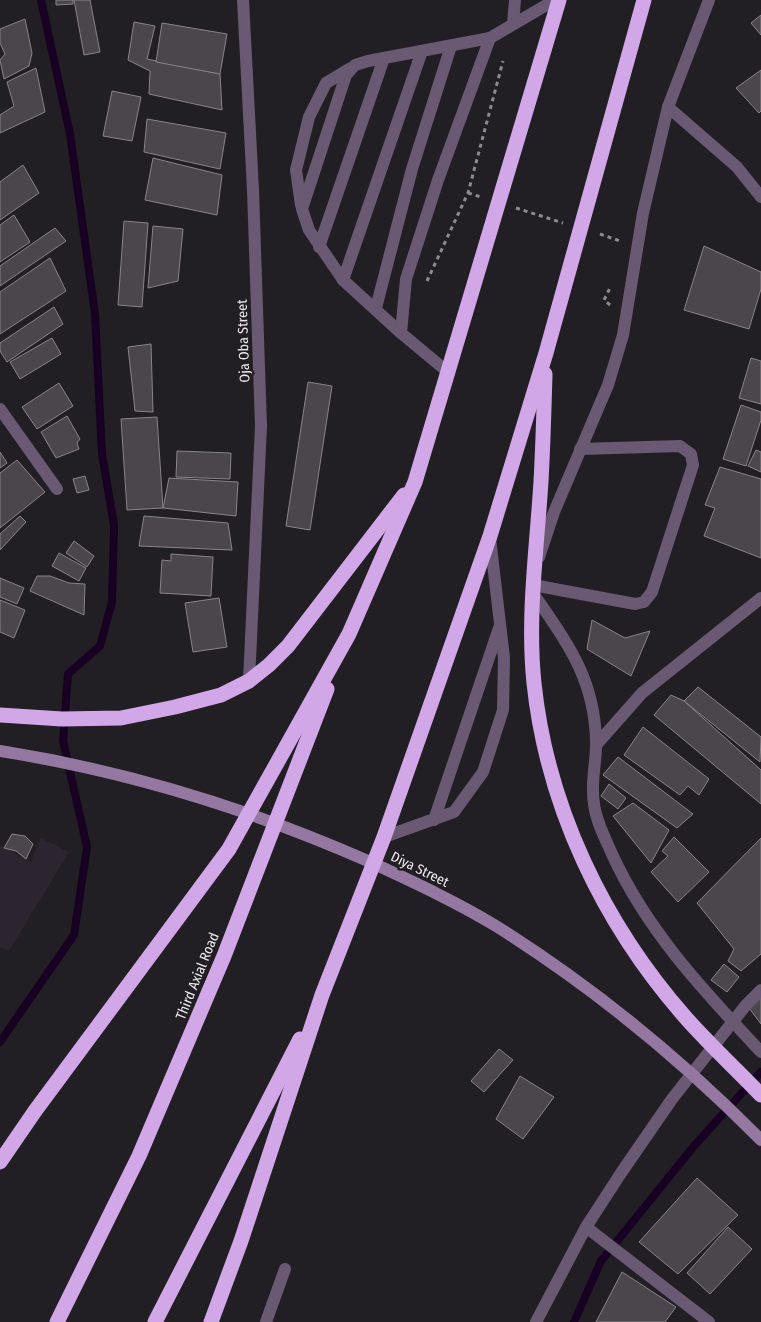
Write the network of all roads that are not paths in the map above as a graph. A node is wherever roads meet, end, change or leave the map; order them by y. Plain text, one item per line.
1 (243, 0) edge
2 (515, 0) edge
3 (555, 0) edge
4 (560, 0) edge
5 (644, 0) edge
6 (709, 0) edge
7 (513, 24) junction
8 (490, 38) junction
9 (451, 46) junction
10 (422, 51) junction
11 (384, 58) junction
12 (355, 65) junction
13 (668, 107) junction
14 (761, 197) edge
15 (302, 209) junction
16 (319, 247) junction
17 (342, 280) junction
18 (376, 308) junction
19 (402, 333) junction
20 (546, 353) junction
21 (449, 373) junction
22 (0, 409) edge
23 (580, 449) junction
24 (415, 482) junction
25 (57, 489) dead end
26 (490, 536) junction
27 (533, 584) junction
28 (761, 598) edge
29 (501, 623) junction
30 (349, 634) junction
31 (249, 681) junction
32 (0, 715) edge
33 (597, 744) junction
34 (0, 751) edge
35 (434, 820) junction
36 (384, 837) junction
37 (761, 990) edge
38 (322, 995) junction
39 (761, 1052) edge
40 (761, 1095) edge
41 (761, 1140) edge
42 (0, 1162) edge
43 (586, 1227) junction
44 (285, 1268) dead end
45 (57, 1322) edge
46 (154, 1322) edge
47 (211, 1322) edge
48 (266, 1322) edge
49 (536, 1322) edge
50 (708, 1322) edge

1 - 31 street, Oja Oba Street
2 - 7 street
3 - 7 street
4 - 21 highway
5 - 20 highway
6 - 13 street
7 - 8 street
8 - 9 street
8 - 19 street
9 - 10 street
9 - 18 street
10 - 11 street
10 - 17 street
11 - 12 street
11 - 16 street
12 - 15 street
12 - 15 street
13 - 14 street
13 - 23 street
15 - 16 street
16 - 17 street
17 - 18 street
18 - 19 street
19 - 21 street
20 - 26 highway
20 - 27 highway
21 - 24 highway
22 - 25 street
23 - 27 street
23 - 27 street
24 - 30 highway
24 - 31 highway
26 - 29 street
26 - 36 highway
27 - 33 street
27 - 40 highway
28 - 33 street
29 - 35 street
29 - 35 street
30 - 42 highway
30 - 45 highway, Third Axial Road
31 - 32 highway
33 - 39 street
34 - 41 main road, Diya Street
35 - 36 street
36 - 38 highway
37 - 43 street
38 - 46 highway
38 - 47 highway
43 - 49 street
43 - 50 street
44 - 48 street

